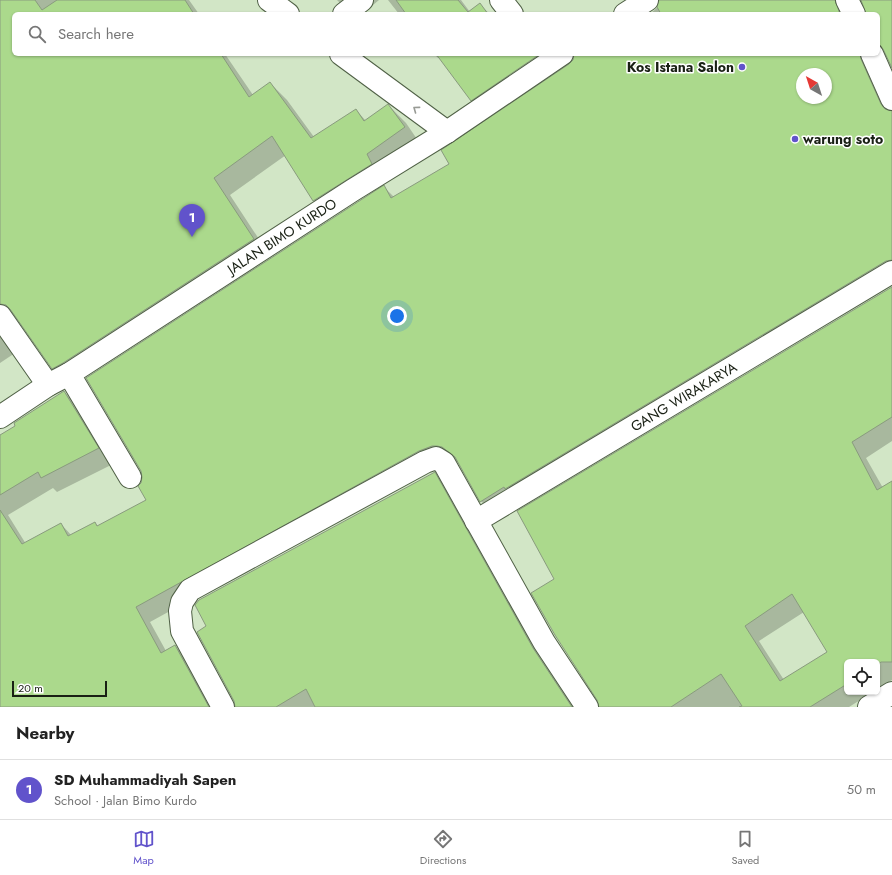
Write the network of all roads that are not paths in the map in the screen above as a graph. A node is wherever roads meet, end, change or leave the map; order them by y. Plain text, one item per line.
1 (269, 0) edge
2 (362, 0) edge
3 (501, 0) edge
4 (647, 0) edge
5 (847, 0) edge
6 (285, 12) edge
7 (347, 12) edge
8 (510, 12) edge
9 (628, 12) edge
10 (853, 12) edge
11 (344, 56) edge
12 (873, 56) edge
13 (551, 57) edge
14 (892, 99) edge
15 (447, 132) junction
16 (892, 272) edge
17 (0, 316) edge
18 (69, 374) junction
19 (48, 385) junction
20 (0, 417) edge
21 (130, 477) dead end
22 (476, 521) junction
23 (892, 694) edge
24 (223, 707) edge
25 (587, 707) edge
26 (869, 707) edge

1 - 6 street
2 - 7 street
3 - 8 street
4 - 9 street
5 - 10 street
15 -> 11 street
12 - 14 street
13 - 15 street, JALAN BIMO KURDO
15 - 18 street, JALAN BIMO KURDO
16 - 22 street, GANG WIRAKARYA
17 - 19 street
18 - 19 street, JALAN BIMO KURDO
18 - 21 street
19 - 20 street, JALAN BIMO KURDO
22 - 24 street
22 - 25 street
23 - 26 street

